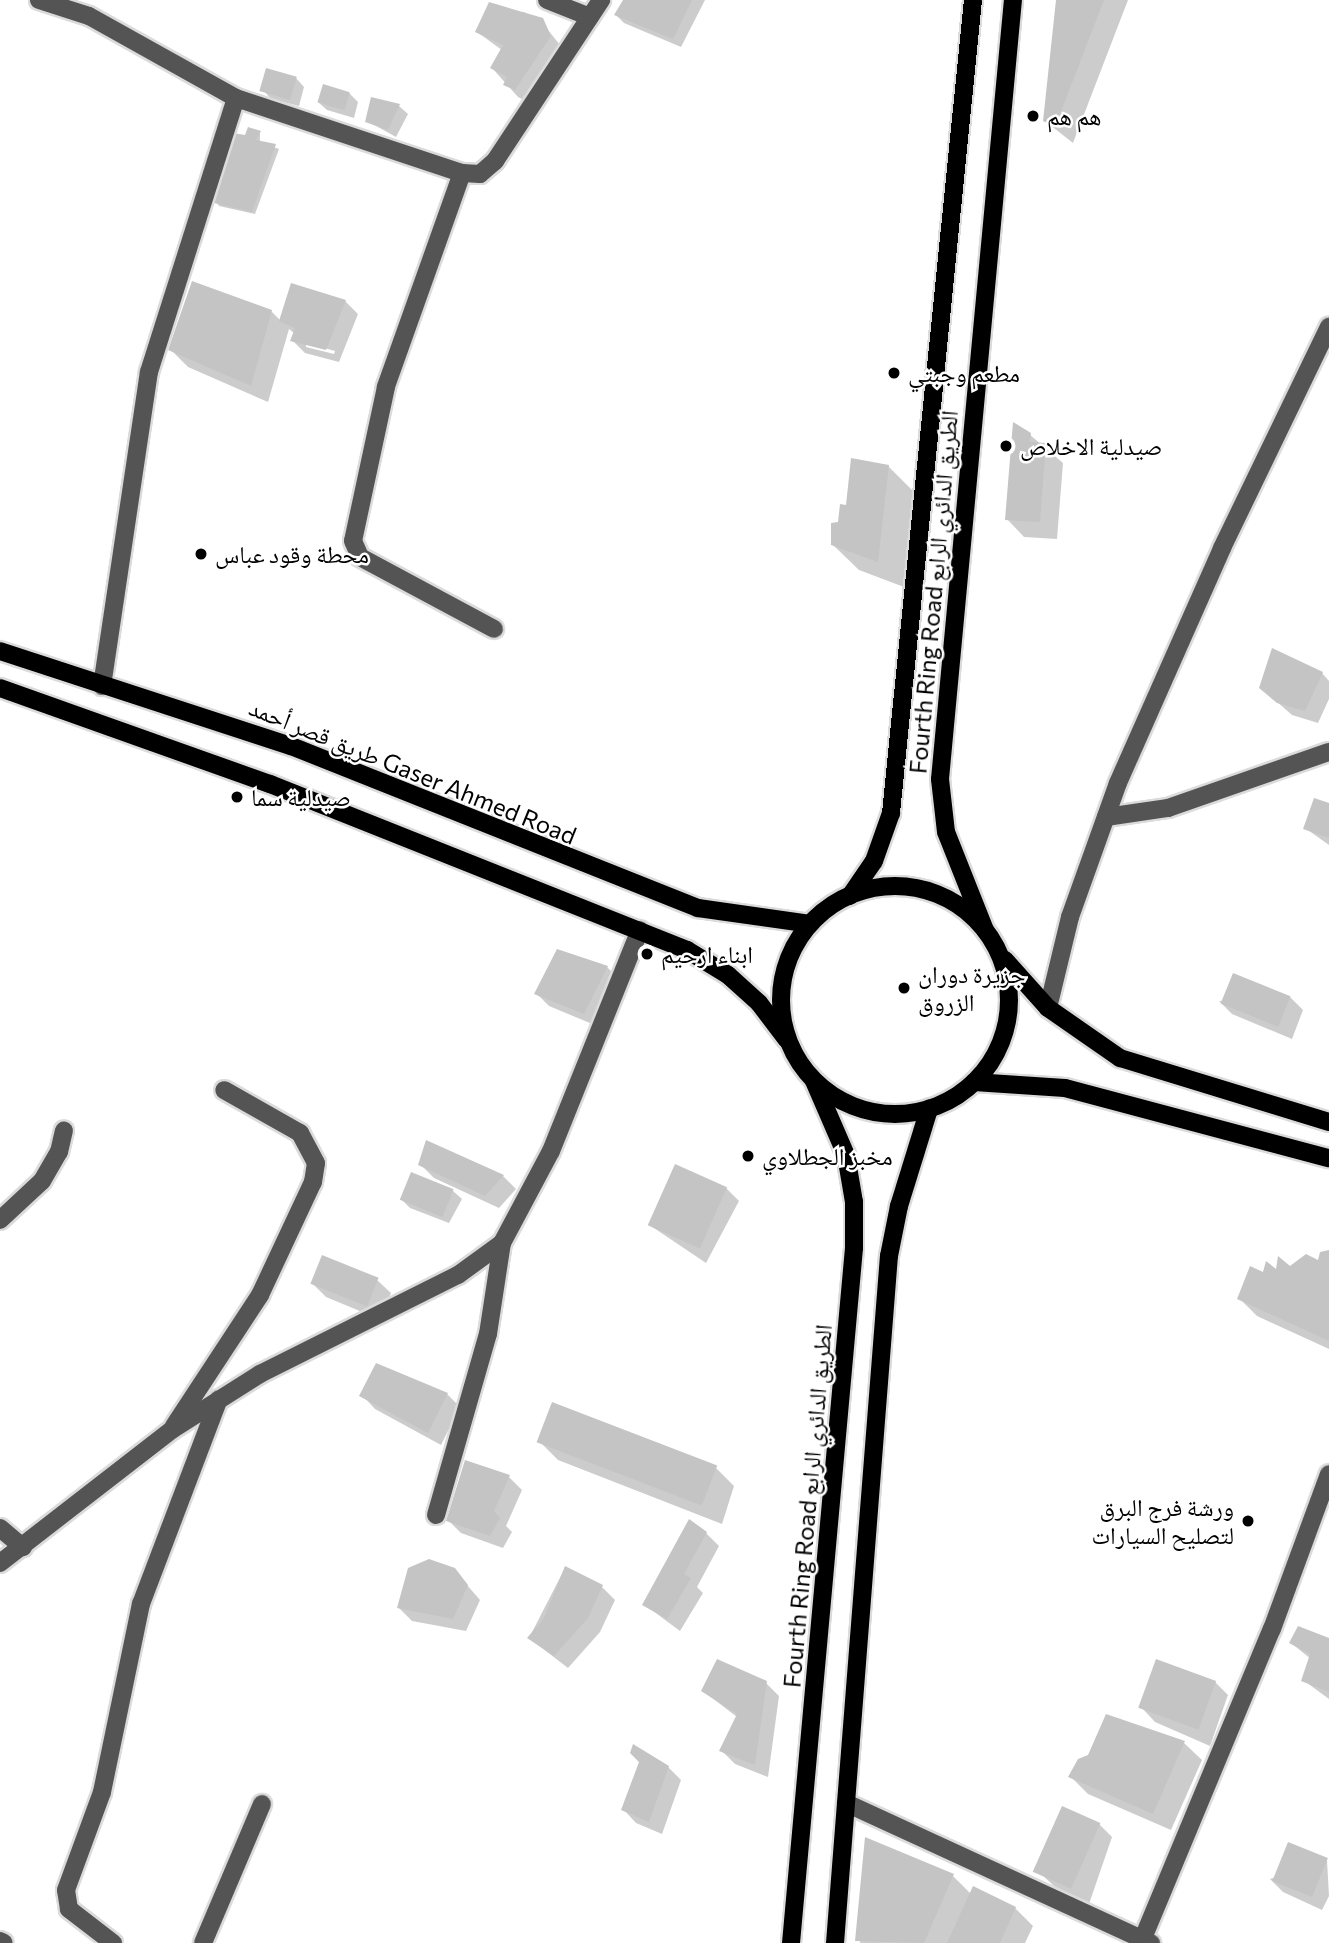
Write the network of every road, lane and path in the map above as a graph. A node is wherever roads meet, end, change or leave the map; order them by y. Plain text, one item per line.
1 (39, 0) edge
2 (100, 0) edge
3 (547, 0) edge
4 (601, 0) edge
5 (973, 0) edge
6 (1013, 0) edge
7 (89, 16) junction
8 (590, 17) junction
9 (236, 98) junction
10 (462, 173) junction
11 (1329, 327) edge
12 (494, 629) dead end
13 (0, 651) edge
14 (102, 686) junction
15 (0, 688) edge
16 (1329, 752) edge
17 (1106, 817) junction
18 (850, 896) junction
19 (810, 924) junction
20 (640, 930) junction
21 (985, 930) junction
22 (998, 951) junction
23 (1048, 1008) junction
24 (787, 1040) junction
25 (814, 1081) junction
26 (974, 1082) junction
27 (224, 1090) dead end
28 (929, 1109) junction
29 (1329, 1122) edge
30 (64, 1131) dead end
31 (1329, 1158) edge
32 (0, 1220) edge
33 (502, 1243) junction
34 (219, 1399) junction
35 (173, 1429) junction
36 (1329, 1474) edge
37 (436, 1515) dead end
38 (0, 1528) edge
39 (23, 1547) junction
40 (0, 1563) edge
41 (846, 1803) junction
42 (262, 1804) dead end
43 (1145, 1942) edge
44 (113, 1943) edge
45 (203, 1943) edge
46 (791, 1943) edge
47 (835, 1943) edge

1 - 7 street
2 - 7 street
3 - 8 street
4 - 8 street
5 - 18 main road, Fourth Ring Road الطريق الدائري الرابع
6 - 21 main road, Fourth Ring Road الطريق الدائري الرابع
7 - 9 street
8 - 10 street
9 - 10 street
9 - 14 street
10 - 12 street
11 - 17 street
13 - 14 main road, طريق قصر أحمد Gaser Ahmed Road
14 - 19 main road, طريق قصر أحمد Gaser Ahmed Road
15 - 20 main road
16 - 17 street
17 - 23 street
18 - 19 main road
18 - 21 main road
19 - 24 main road
20 - 24 main road
20 - 33 street
21 - 22 main road
22 - 23 main road
22 - 26 main road
23 - 29 main road
24 - 25 main road
25 - 28 main road
25 - 46 main road, Fourth Ring Road الطريق الدائري الرابع
26 - 28 main road
26 - 31 main road
27 - 35 street
28 - 41 main road
30 - 32 street
33 - 34 street
33 - 37 street
34 - 35 street
34 - 44 street
35 - 39 street
36 - 43 street
38 - 39 street
39 - 40 street
41 - 43 street
41 - 47 main road
42 - 45 street

